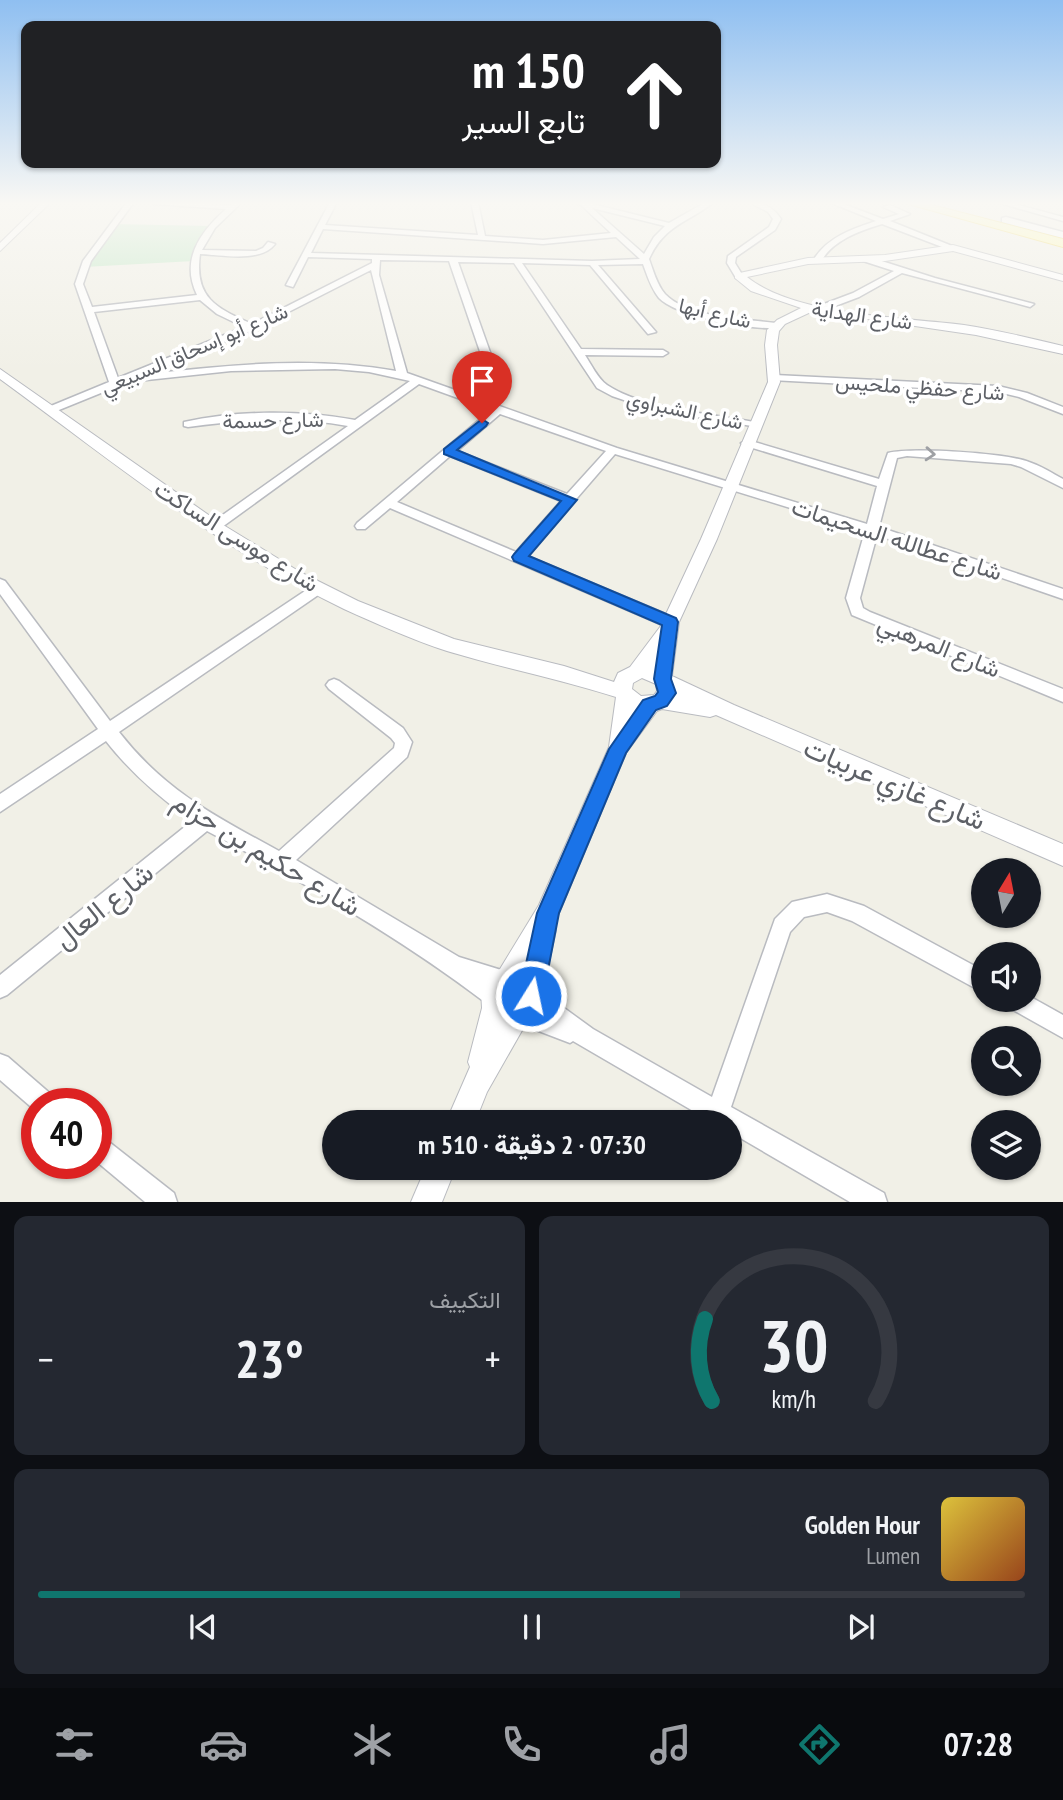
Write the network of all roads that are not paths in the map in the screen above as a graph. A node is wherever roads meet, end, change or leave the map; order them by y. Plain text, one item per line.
1 (90, 258) edge
2 (196, 258) edge
3 (303, 258) edge
4 (341, 258) edge
5 (732, 258) edge
6 (862, 258) edge
7 (866, 258) edge
8 (990, 258) edge
9 (818, 259) joint
10 (453, 260) junction
11 (646, 260) joint
12 (375, 261) junction
13 (517, 262) junction
14 (592, 263) junction
15 (900, 271) junction
16 (738, 276) junction
17 (1063, 278) edge
18 (290, 285) dead end
19 (202, 297) junction
20 (1030, 304) dead end
21 (814, 309) junction
22 (90, 310) junction
23 (776, 326) junction
24 (252, 327) junction
25 (651, 332) dead end
26 (1061, 347) edge
27 (578, 352) junction
28 (663, 353) dead end
29 (0, 362) edge
30 (402, 375) junction
31 (7, 376) edge
32 (775, 378) junction
33 (129, 379) junction
34 (417, 381) junction
35 (116, 384) junction
36 (471, 399) junction
37 (499, 409) junction
38 (50, 410) junction
39 (1063, 411) edge
40 (188, 424) dead end
41 (357, 424) junction
42 (754, 425) junction
43 (747, 443) junction
44 (613, 450) junction
45 (448, 451) junction
46 (732, 484) junction
47 (883, 484) junction
48 (1063, 484) edge
49 (570, 500) junction
50 (390, 503) junction
51 (360, 526) dead end
52 (214, 527) junction
53 (871, 529) junction
54 (519, 557) junction
55 (0, 584) edge
56 (319, 589) junction
57 (1063, 594) edge
58 (669, 626) junction
59 (663, 680) junction
60 (629, 683) junction
61 (334, 685) dead end
62 (1063, 696) edge
63 (655, 703) junction
64 (727, 711) junction
65 (108, 731) junction
66 (618, 749) junction
67 (0, 804) edge
68 (206, 821) junction
69 (1063, 855) edge
70 (281, 861) junction
71 (971, 976) edge
72 (0, 988) edge
73 (512, 998) junction
74 (1036, 1012) edge
75 (1063, 1027) edge
76 (0, 1065) edge
77 (27, 1088) edge
78 (465, 1110) edge
79 (714, 1110) edge
80 (719, 1110) edge
81 (742, 1126) edge
82 (112, 1159) edge
83 (435, 1180) edge
84 (164, 1202) edge
85 (426, 1202) edge
86 (874, 1202) edge

1 - 22 street
2 - 19 street
3 - 18 street
4 - 12 street
5 - 16 street
6 - 9 street
7 - 15 street
8 - 17 street
9 - 16 street
10 - 12 street
10 - 13 street
10 - 36 street
11 - 14 street
11 - 23 street, شارع أبها
12 - 24 street, شارع أبو إسحاق السبيعي
12 - 30 street
13 - 14 street
13 - 27 street, شارع الشبراوي
14 - 25 street
15 - 20 street
15 - 21 street
16 - 21 street, شارع الهداية
19 - 22 street
19 - 24 street
21 - 23 street
21 - 26 street, شارع الهداية
22 - 35 street
23 - 32 street
24 - 33 street, شارع أبو إسحاق السبيعي
27 - 28 street
27 - 42 street, شارع الشبراوي
29 - 31 street, شارع موسى الساكت
30 - 33 street, شارع عطالله السحيمات
30 - 34 street, شارع عطالله السحيمات
31 - 38 street, شارع موسى الساكت
32 - 39 street, شارع حفظي ملحيس
32 - 42 street
33 - 35 street, شارع أبو إسحاق السبيعي
34 - 36 street, شارع عطالله السحيمات
34 - 41 street
35 - 38 street, شارع أبو إسحاق السبيعي
36 - 37 street, شارع عطالله السحيمات
37 - 44 street, شارع عطالله السحيمات
37 - 45 street
38 - 52 street, شارع موسى الساكت
40 - 41 street, شارع حسمة
41 - 52 street
42 - 43 street
43 - 46 street
43 - 47 street
44 - 46 street, شارع عطالله السحيمات
44 - 49 street
45 - 49 street
45 - 50 street
46 - 53 street, شارع عطالله السحيمات
46 - 58 street
47 -> 48 street
47 - 53 street
49 - 54 street
50 - 51 street
50 - 54 street
52 - 56 street, شارع موسى الساكت
53 - 57 street, شارع عطالله السحيمات
53 - 62 street, شارع المرهبي
54 - 58 street
55 - 65 street, شارع حكيم بن حزام
56 - 60 street, شارع موسى الساكت
56 - 65 street
58 - 59 street
58 - 60 street
59 - 60 street
59 - 63 street
59 - 64 street, شارع غازي عربيات
60 - 63 street
60 - 66 street
61 - 70 street
63 - 64 street, شارع غازي عربيات
63 - 66 street
64 - 69 street, شارع غازي عربيات
65 - 67 street
65 - 68 street, شارع حكيم بن حزام
66 - 73 street
68 - 70 street, شارع حكيم بن حزام
68 - 72 street, شارع العال
70 - 73 street, شارع حكيم بن حزام
71 - 80 street
73 - 78 street
73 - 79 street, شارع حكيم بن حزام
74 - 75 street
76 - 77 street
81 - 86 street, شارع حكيم بن حزام
82 - 84 street
83 - 85 street

